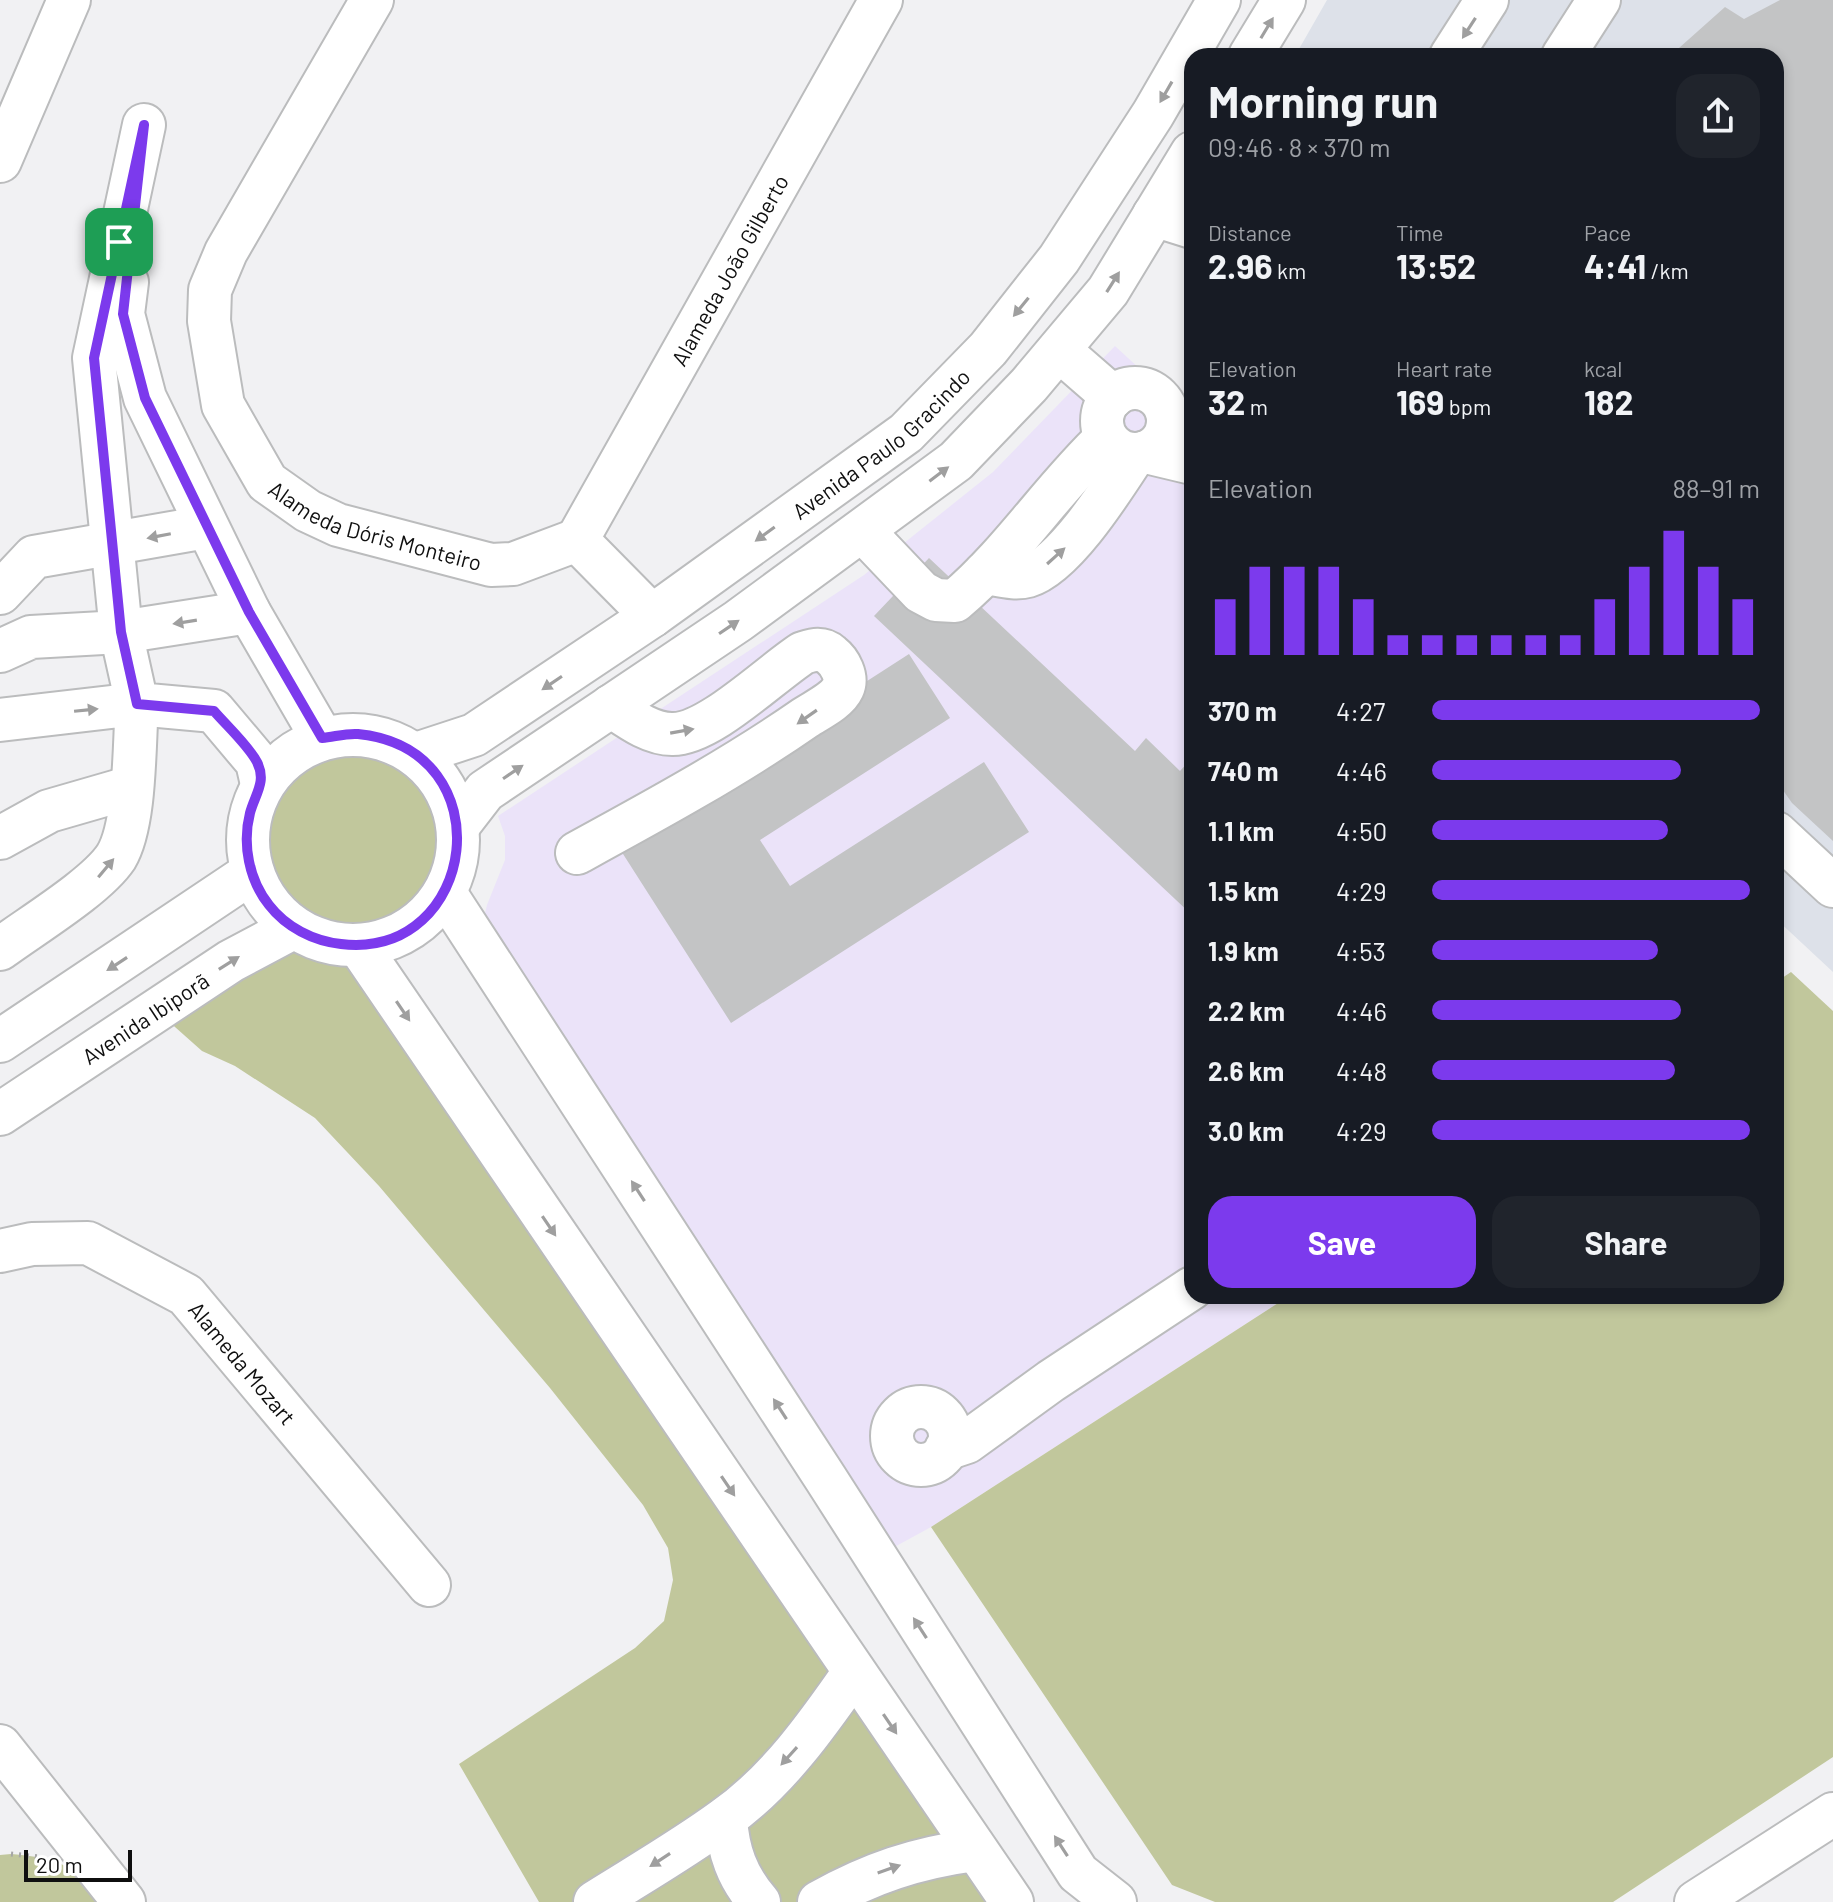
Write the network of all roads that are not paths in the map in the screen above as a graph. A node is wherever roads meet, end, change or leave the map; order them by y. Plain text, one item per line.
1 (69, 0) edge
2 (372, 0) edge
3 (881, 0) edge
4 (1219, 0) edge
5 (1284, 0) edge
6 (1487, 0) edge
7 (1599, 0) edge
8 (1191, 48) edge
9 (1255, 48) edge
10 (1456, 48) edge
11 (1568, 48) edge
12 (1184, 60) edge
13 (0, 161) edge
14 (1184, 182) edge
15 (1173, 221) edge
16 (1059, 350) junction
17 (1113, 397) junction
18 (1149, 446) edge
19 (1184, 460) edge
20 (206, 527) junction
21 (863, 531) junction
22 (577, 540) junction
23 (112, 545) junction
24 (0, 593) edge
25 (249, 612) junction
26 (652, 616) junction
27 (121, 632) junction
28 (0, 651) edge
29 (137, 704) junction
30 (611, 706) junction
31 (0, 720) edge
32 (322, 738) junction
33 (416, 754) junction
34 (262, 784) junction
35 (132, 787) junction
36 (458, 826) junction
37 (0, 838) edge
38 (1784, 840) edge
39 (577, 853) dead end
40 (251, 873) junction
41 (1833, 886) edge
42 (445, 893) junction
43 (293, 928) junction
44 (359, 946) junction
45 (0, 949) edge
46 (0, 1041) edge
47 (0, 1114) edge
48 (0, 1251) edge
49 (1184, 1293) edge
50 (947, 1436) dead end
51 (429, 1585) dead end
52 (854, 1672) junction
53 (4, 1762) edge
54 (1833, 1814) edge
55 (726, 1818) junction
56 (975, 1850) junction
57 (124, 1902) edge
58 (595, 1902) edge
59 (759, 1902) edge
60 (819, 1902) edge
61 (1012, 1902) edge
62 (1115, 1902) edge
63 (1696, 1902) edge

1 - 13 street
2 - 22 street, Alameda Dóris Monteiro
3 - 22 street, Alameda João Gilberto
4 -> 8 street, Avenida Paulo Gracindo
9 -> 5 street
6 -> 10 street
7 - 11 street
12 -> 26 street, Avenida Paulo Gracindo
14 - 15 street
16 -> 15 street
16 - 17 street
21 -> 16 street
17 - 18 street
17 - 18 street
18 - 19 street
18 - 21 street
20 -> 23 street
20 - 23 street
20 - 25 street
30 -> 21 street
22 - 26 street
23 - 24 street
23 - 27 street
25 -> 27 street
25 - 32 street
26 -> 33 street, Avenida Paulo Gracindo
27 - 28 street
27 - 29 street
31 -> 29 street
29 - 34 street
29 - 35 street
36 -> 30 street
30 -> 39 street
32 - 33 street
32 - 34 street
33 - 36 street
34 - 40 street
35 - 37 street
45 -> 35 street
36 - 42 street
38 - 41 street
40 - 43 street
40 -> 46 street
42 - 44 street
62 -> 42 street
43 - 44 street
47 -> 43 street, Avenida Ibiporã
44 -> 52 street
48 - 51 street, Alameda Mozart
49 - 50 street
52 -> 55 street
52 -> 56 street
53 - 57 street
54 - 63 street
55 -> 58 street
55 - 59 street
60 -> 56 street
56 - 61 street

